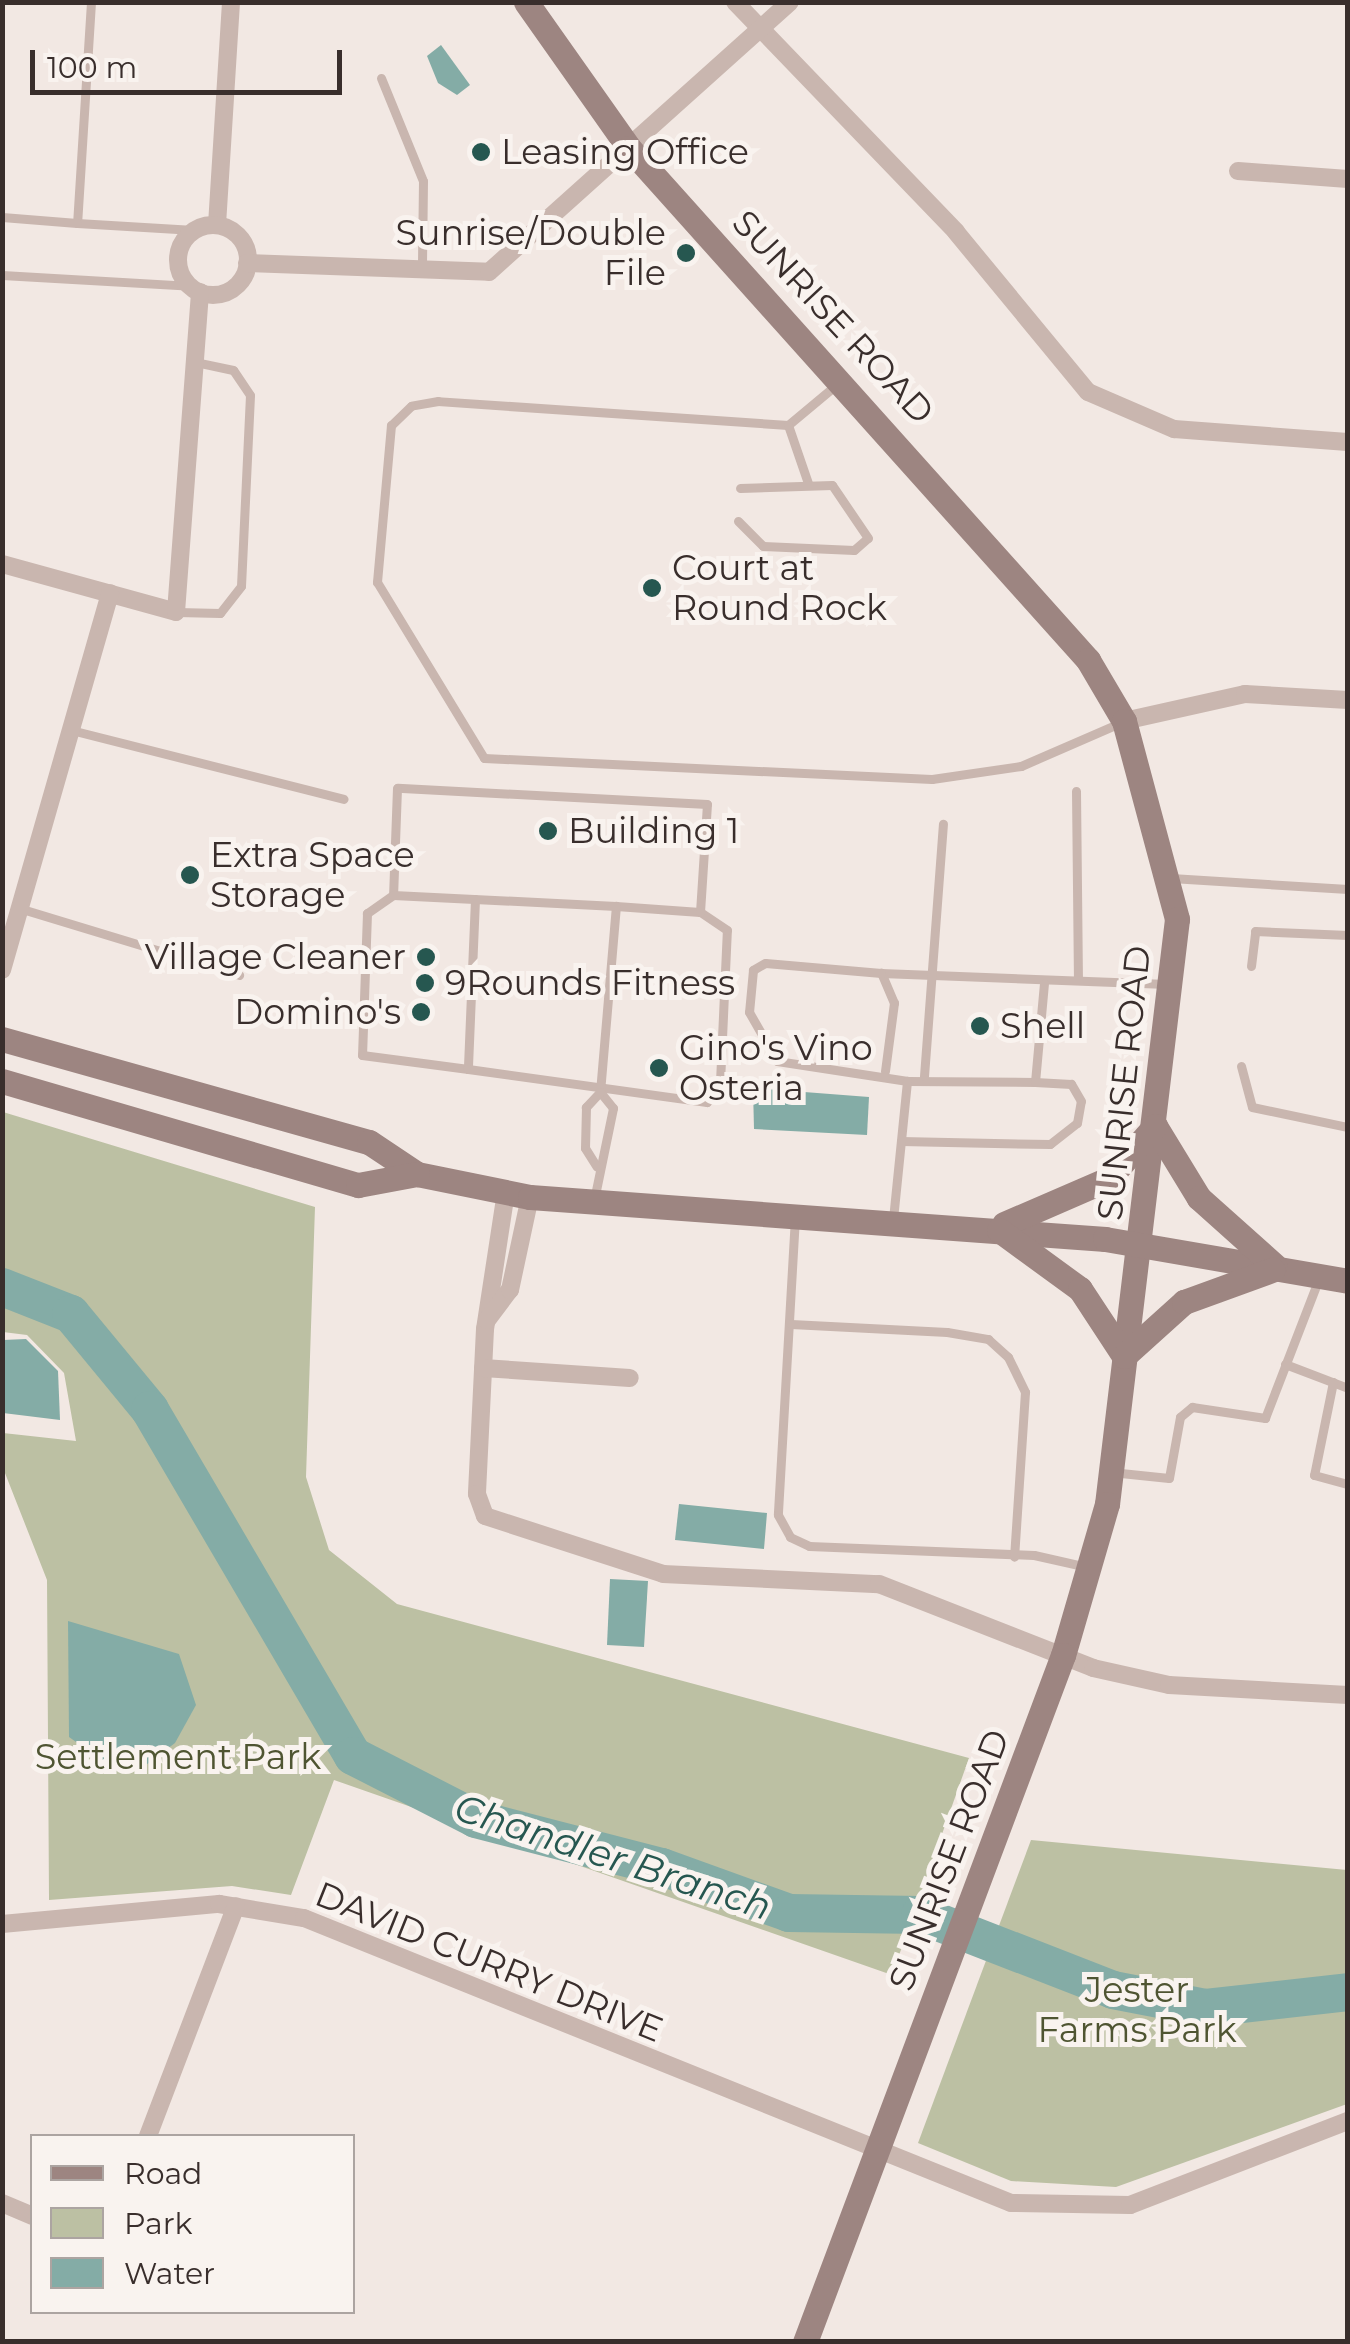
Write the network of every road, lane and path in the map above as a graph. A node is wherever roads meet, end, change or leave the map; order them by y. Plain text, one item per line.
1 (91, 2) edge
2 (232, 2) edge
3 (526, 2) edge
4 (735, 2) edge
5 (790, 2) edge
6 (756, 32) junction
7 (381, 78) dead end
8 (629, 148) junction
9 (1238, 171) dead end
10 (1348, 180) edge
11 (2, 217) edge
12 (77, 223) junction
13 (217, 225) junction
14 (194, 230) junction
15 (247, 262) junction
16 (422, 268) junction
17 (2, 275) edge
18 (195, 289) junction
19 (193, 362) junction
20 (844, 378) junction
21 (788, 425) junction
22 (1348, 442) edge
23 (808, 482) junction
24 (740, 488) dead end
25 (738, 521) dead end
26 (2, 564) edge
27 (110, 593) junction
28 (176, 612) junction
29 (1348, 700) edge
30 (1124, 721) junction
31 (75, 732) junction
32 (1076, 791) dead end
33 (344, 800) dead end
34 (943, 824) dead end
35 (1170, 878) junction
36 (1348, 889) edge
37 (393, 896) junction
38 (475, 900) junction
39 (616, 906) junction
40 (22, 908) junction
41 (700, 912) junction
42 (1348, 935) edge
43 (1251, 966) dead end
44 (2, 970) edge
45 (882, 972) junction
46 (239, 976) dead end
47 (930, 977) junction
48 (1078, 980) junction
49 (1044, 983) junction
50 (1175, 984) junction
51 (2, 1039) edge
52 (1241, 1066) dead end
53 (468, 1069) junction
54 (885, 1071) junction
55 (924, 1076) junction
56 (2, 1081) edge
57 (907, 1081) junction
58 (1035, 1082) junction
59 (602, 1086) junction
60 (1155, 1126) junction
61 (1348, 1127) edge
62 (901, 1141) junction
63 (597, 1166) junction
64 (417, 1174) junction
65 (518, 1195) junction
66 (594, 1203) junction
67 (795, 1214) junction
68 (893, 1219) junction
69 (995, 1228) junction
70 (1141, 1245) junction
71 (1278, 1268) junction
72 (1321, 1276) junction
73 (1348, 1280) edge
74 (791, 1324) junction
75 (1124, 1356) junction
76 (1285, 1364) junction
77 (483, 1368) junction
78 (630, 1378) dead end
79 (1333, 1382) junction
80 (1348, 1388) edge
81 (1112, 1472) junction
82 (1348, 1484) edge
83 (1014, 1557) junction
84 (1090, 1568) junction
85 (1063, 1655) junction
86 (1348, 1695) edge
87 (236, 1906) junction
88 (2, 1924) edge
89 (1348, 2121) edge
90 (149, 2134) edge
91 (876, 2155) junction
92 (2, 2203) edge
93 (30, 2215) edge
94 (805, 2342) edge

1 - 12 lane
2 - 13 street
3 - 8 main road, SUNRISE ROAD
4 - 6 street
5 - 6 street
6 - 8 street
6 - 22 street
7 - 16 lane
8 - 16 street
8 - 20 main road, SUNRISE ROAD
9 - 10 street
11 - 12 lane
12 - 14 lane
13 - 14 street
13 - 15 street
14 - 18 street
15 - 16 street
15 - 18 street
17 - 18 lane
18 - 19 street
19 - 28 street
19 - 28 lane
20 - 21 lane
20 - 30 main road, SUNRISE ROAD
21 - 23 lane
21 - 30 lane
23 - 24 lane
23 - 25 lane
26 - 27 street
27 - 28 street
27 - 31 street
29 - 30 street
30 - 35 main road, SUNRISE ROAD
31 - 33 lane
31 - 40 street
32 - 48 lane
34 - 47 lane
35 - 36 lane
35 - 50 main road, SUNRISE ROAD
37 - 38 lane
37 - 41 lane
37 - 53 lane
38 - 39 lane
38 - 53 lane
39 - 41 lane
39 - 59 lane
40 - 44 street
40 - 46 lane
41 - 59 lane
42 - 43 lane
45 - 47 lane
45 - 54 lane
45 - 54 lane
47 - 49 lane
47 - 55 lane
48 - 49 lane
48 - 50 lane
49 - 58 lane
50 - 60 main road, SUNRISE ROAD
51 - 64 main road
52 - 61 lane
53 - 59 lane
54 - 57 lane
55 - 57 lane
55 - 58 lane
56 - 64 main road
57 - 62 lane
58 - 62 lane
59 - 63 lane
59 - 63 lane
60 - 69 main road
60 - 70 main road, SUNRISE ROAD
60 - 71 main road
62 - 68 lane
63 - 66 lane
64 - 65 main road
65 - 66 main road
65 - 77 street
66 - 67 main road
67 - 68 main road
67 - 74 lane
68 - 69 main road
69 - 70 main road
69 - 75 main road
70 - 71 main road
70 - 75 main road, SUNRISE ROAD
71 - 72 main road
71 - 75 main road
72 - 73 main road
72 - 76 lane
74 - 83 lane
74 - 83 lane
75 - 81 main road, SUNRISE ROAD
76 - 79 lane
76 - 81 lane
77 - 78 street
77 - 85 street
79 - 80 lane
79 - 82 lane
81 - 84 main road, SUNRISE ROAD
83 - 84 lane
84 - 85 main road, SUNRISE ROAD
85 - 86 street
85 - 91 main road, SUNRISE ROAD
87 - 88 street, DAVID CURRY DRIVE
87 - 90 street
87 - 91 street, DAVID CURRY DRIVE
89 - 91 street, DAVID CURRY DRIVE
91 - 94 main road, SUNRISE ROAD
92 - 93 street

